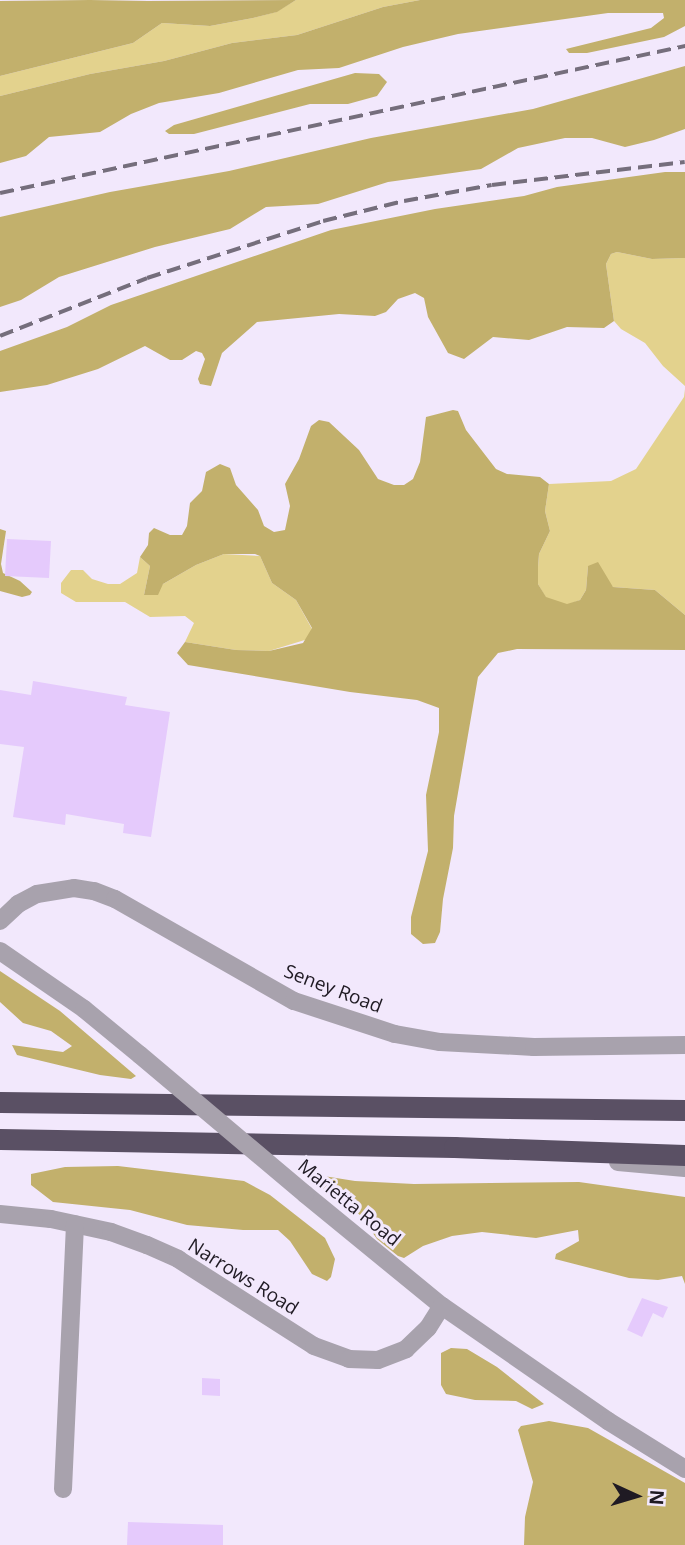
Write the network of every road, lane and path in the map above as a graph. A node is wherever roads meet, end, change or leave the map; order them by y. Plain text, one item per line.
1 (0, 921) edge
2 (0, 951) edge
3 (685, 1045) edge
4 (0, 1102) edge
5 (680, 1109) edge
6 (0, 1139) edge
7 (454, 1147) junction
8 (685, 1155) edge
9 (685, 1168) edge
10 (0, 1214) edge
11 (75, 1224) junction
12 (442, 1306) junction
13 (685, 1469) edge
14 (63, 1489) dead end

1 - 3 street, Seney Road
2 - 12 street, Marietta Road, bridge
4 - 5 highway
6 - 7 highway
7 - 8 highway
7 - 9 street
10 - 11 street, Narrows Road
11 - 12 street, Narrows Road
11 - 14 street
12 - 13 street, Marietta Road

